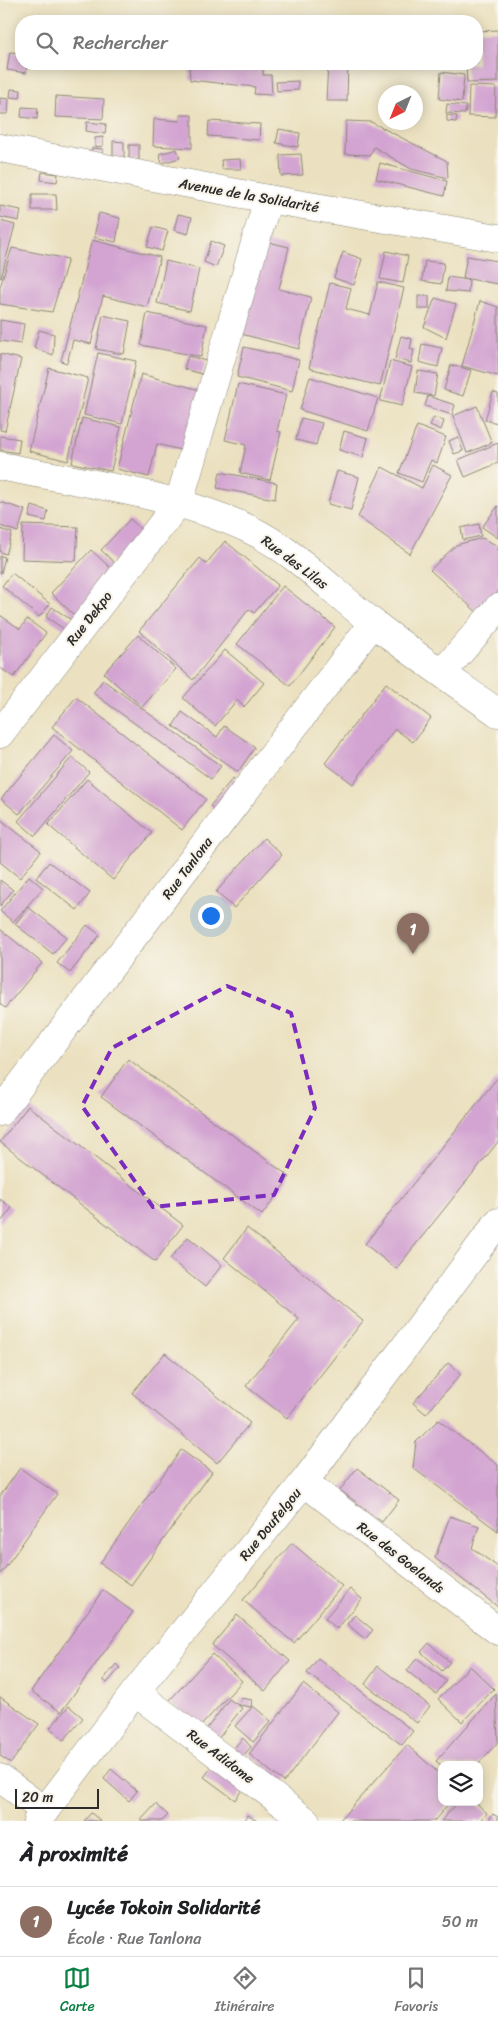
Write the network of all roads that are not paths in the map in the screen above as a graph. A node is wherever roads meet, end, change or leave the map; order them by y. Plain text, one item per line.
1 (0, 148) edge
2 (268, 199) junction
3 (498, 238) edge
4 (0, 466) edge
5 (179, 502) junction
6 (498, 608) edge
7 (374, 623) junction
8 (442, 673) junction
9 (498, 713) edge
10 (0, 734) edge
11 (0, 1112) edge
12 (498, 1222) edge
13 (304, 1482) junction
14 (498, 1631) edge
15 (135, 1692) junction
16 (0, 1778) edge
17 (41, 1816) edge
18 (306, 1821) edge

1 - 2 street, Avenue de la Solidarité
2 - 3 street, Avenue de la Solidarité
2 - 5 street
4 - 5 street, Rue des Lilas
5 - 7 street, Rue des Lilas
5 - 10 street, Rue Dekpo
6 - 8 street
7 - 8 street, Rue des Lilas
7 - 11 street, Rue Tanlona
8 - 9 street, Rue des Lilas
12 - 13 street, Rue Doufelgou
13 - 14 street, Rue des Goelands
13 - 15 street, Rue Doufelgou
15 - 17 street, Rue Doufelgou
15 - 18 street, Rue Adidome
16 - 17 street

